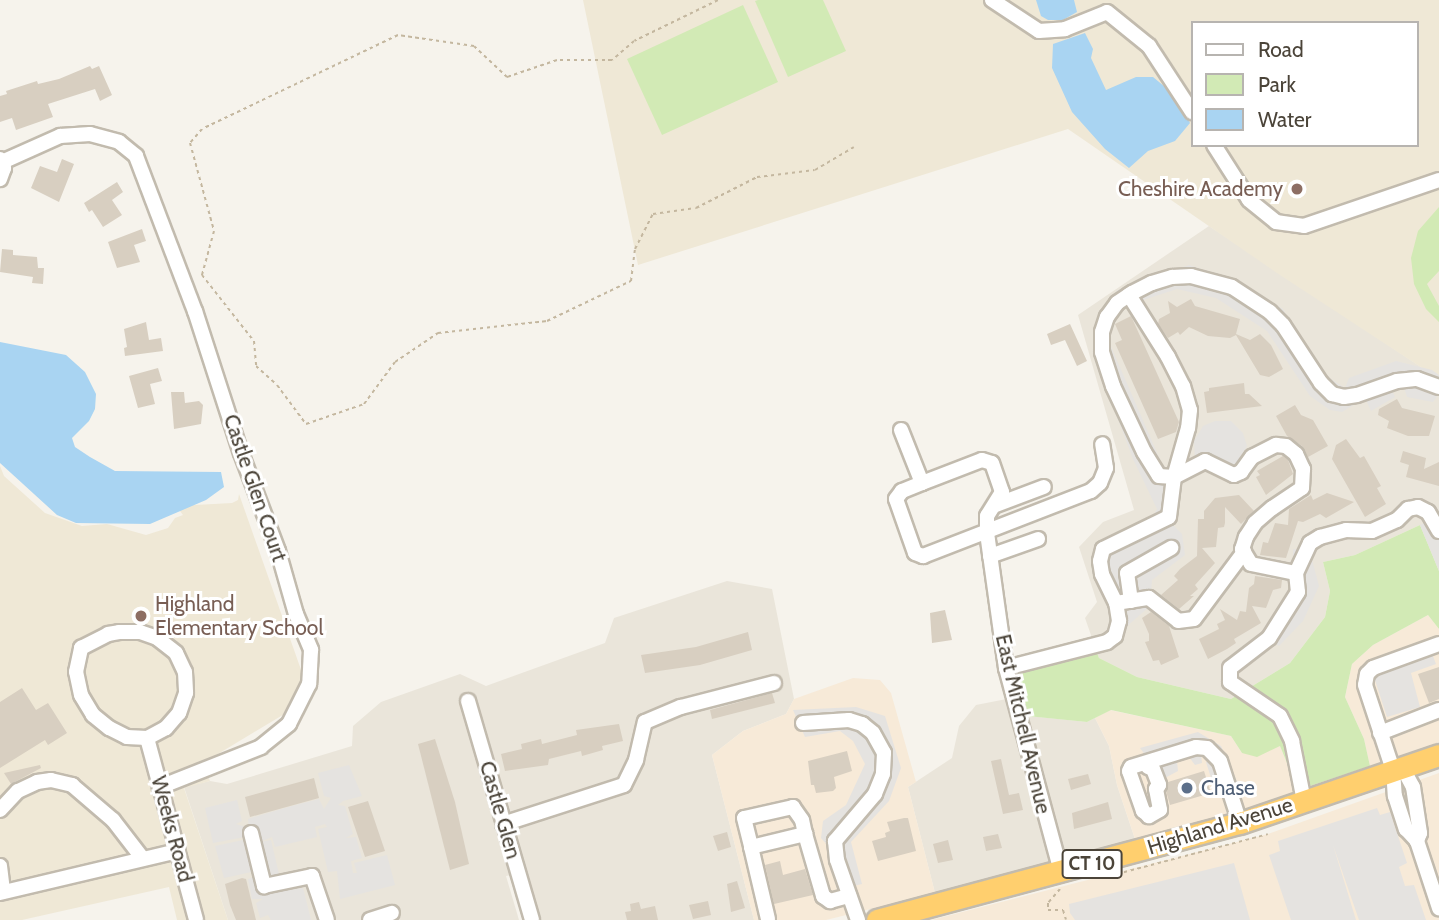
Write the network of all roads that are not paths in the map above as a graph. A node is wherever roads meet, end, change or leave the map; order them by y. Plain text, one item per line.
1 (992, 0) edge
2 (1104, 6) edge
3 (1190, 110) edge
4 (1215, 147) edge
5 (1, 160) edge
6 (0, 179) edge
7 (1439, 180) edge
8 (1129, 295) junction
9 (1439, 387) edge
10 (901, 430) dead end
11 (1102, 444) dead end
12 (1174, 477) junction
13 (922, 483) junction
14 (1044, 487) dead end
15 (996, 505) junction
16 (1439, 531) edge
17 (987, 533) junction
18 (1038, 540) dead end
19 (1171, 548) dead end
20 (1244, 552) junction
21 (990, 556) junction
22 (1296, 573) junction
23 (1124, 602) junction
24 (1439, 644) edge
25 (1006, 668) junction
26 (774, 683) dead end
27 (468, 701) dead end
28 (1439, 710) edge
29 (803, 723) dead end
30 (1380, 733) junction
31 (147, 737) junction
32 (1439, 755) edge
33 (1148, 764) junction
34 (1393, 770) junction
35 (160, 787) junction
36 (1304, 801) junction
37 (0, 810) edge
38 (1240, 823) junction
39 (503, 824) junction
40 (251, 833) dead end
41 (805, 834) junction
42 (1417, 841) junction
43 (751, 847) junction
44 (178, 851) junction
45 (143, 859) junction
46 (0, 866) edge
47 (1433, 867) edge
48 (1061, 880) junction
49 (2, 893) edge
50 (849, 896) junction
51 (1439, 908) edge
52 (392, 913) dead end
53 (196, 920) edge
54 (327, 920) edge
55 (370, 920) edge
56 (532, 920) edge
57 (768, 920) edge
58 (858, 920) edge
59 (877, 920) edge

1 - 2 street
2 - 3 street
4 - 7 street
5 - 6 street
5 - 35 street, Castle Glen Court
8 - 9 street
8 - 12 street
8 - 12 street
10 - 13 street
11 - 17 street
12 - 20 street
12 - 23 street
13 - 15 street
13 - 17 street
14 - 15 street
15 - 17 street
16 - 22 street
17 - 21 street, East Mitchell Avenue
18 - 21 street
19 - 23 street
20 - 22 street
20 - 23 street
21 - 25 street, East Mitchell Avenue
22 - 36 street
23 - 25 street
24 - 30 street
25 - 48 street, East Mitchell Avenue
26 - 39 street
27 - 39 street, Castle Glen
28 - 30 street
29 - 50 street
30 - 34 street
31 - 31 street
31 - 35 street, Weeks Road
32 - 34 highway, Highland Avenue / CT 10
33 - 33 street
33 - 38 street
34 - 36 highway, Highland Avenue / CT 10
34 - 42 street
34 - 42 street
35 - 44 street, Weeks Road
36 - 38 highway, Highland Avenue / CT 10
37 - 45 street
38 - 48 highway, Highland Avenue / CT 10
39 - 56 street, Castle Glen
40 - 54 street
41 - 43 street
41 - 43 street
41 - 50 street
42 - 47 street
43 - 57 street
44 - 45 street
44 - 53 street, Weeks Road
45 - 49 street
46 - 49 street
47 - 51 street
48 - 59 highway, Highland Avenue / CT 10
50 - 58 street
52 - 55 street

